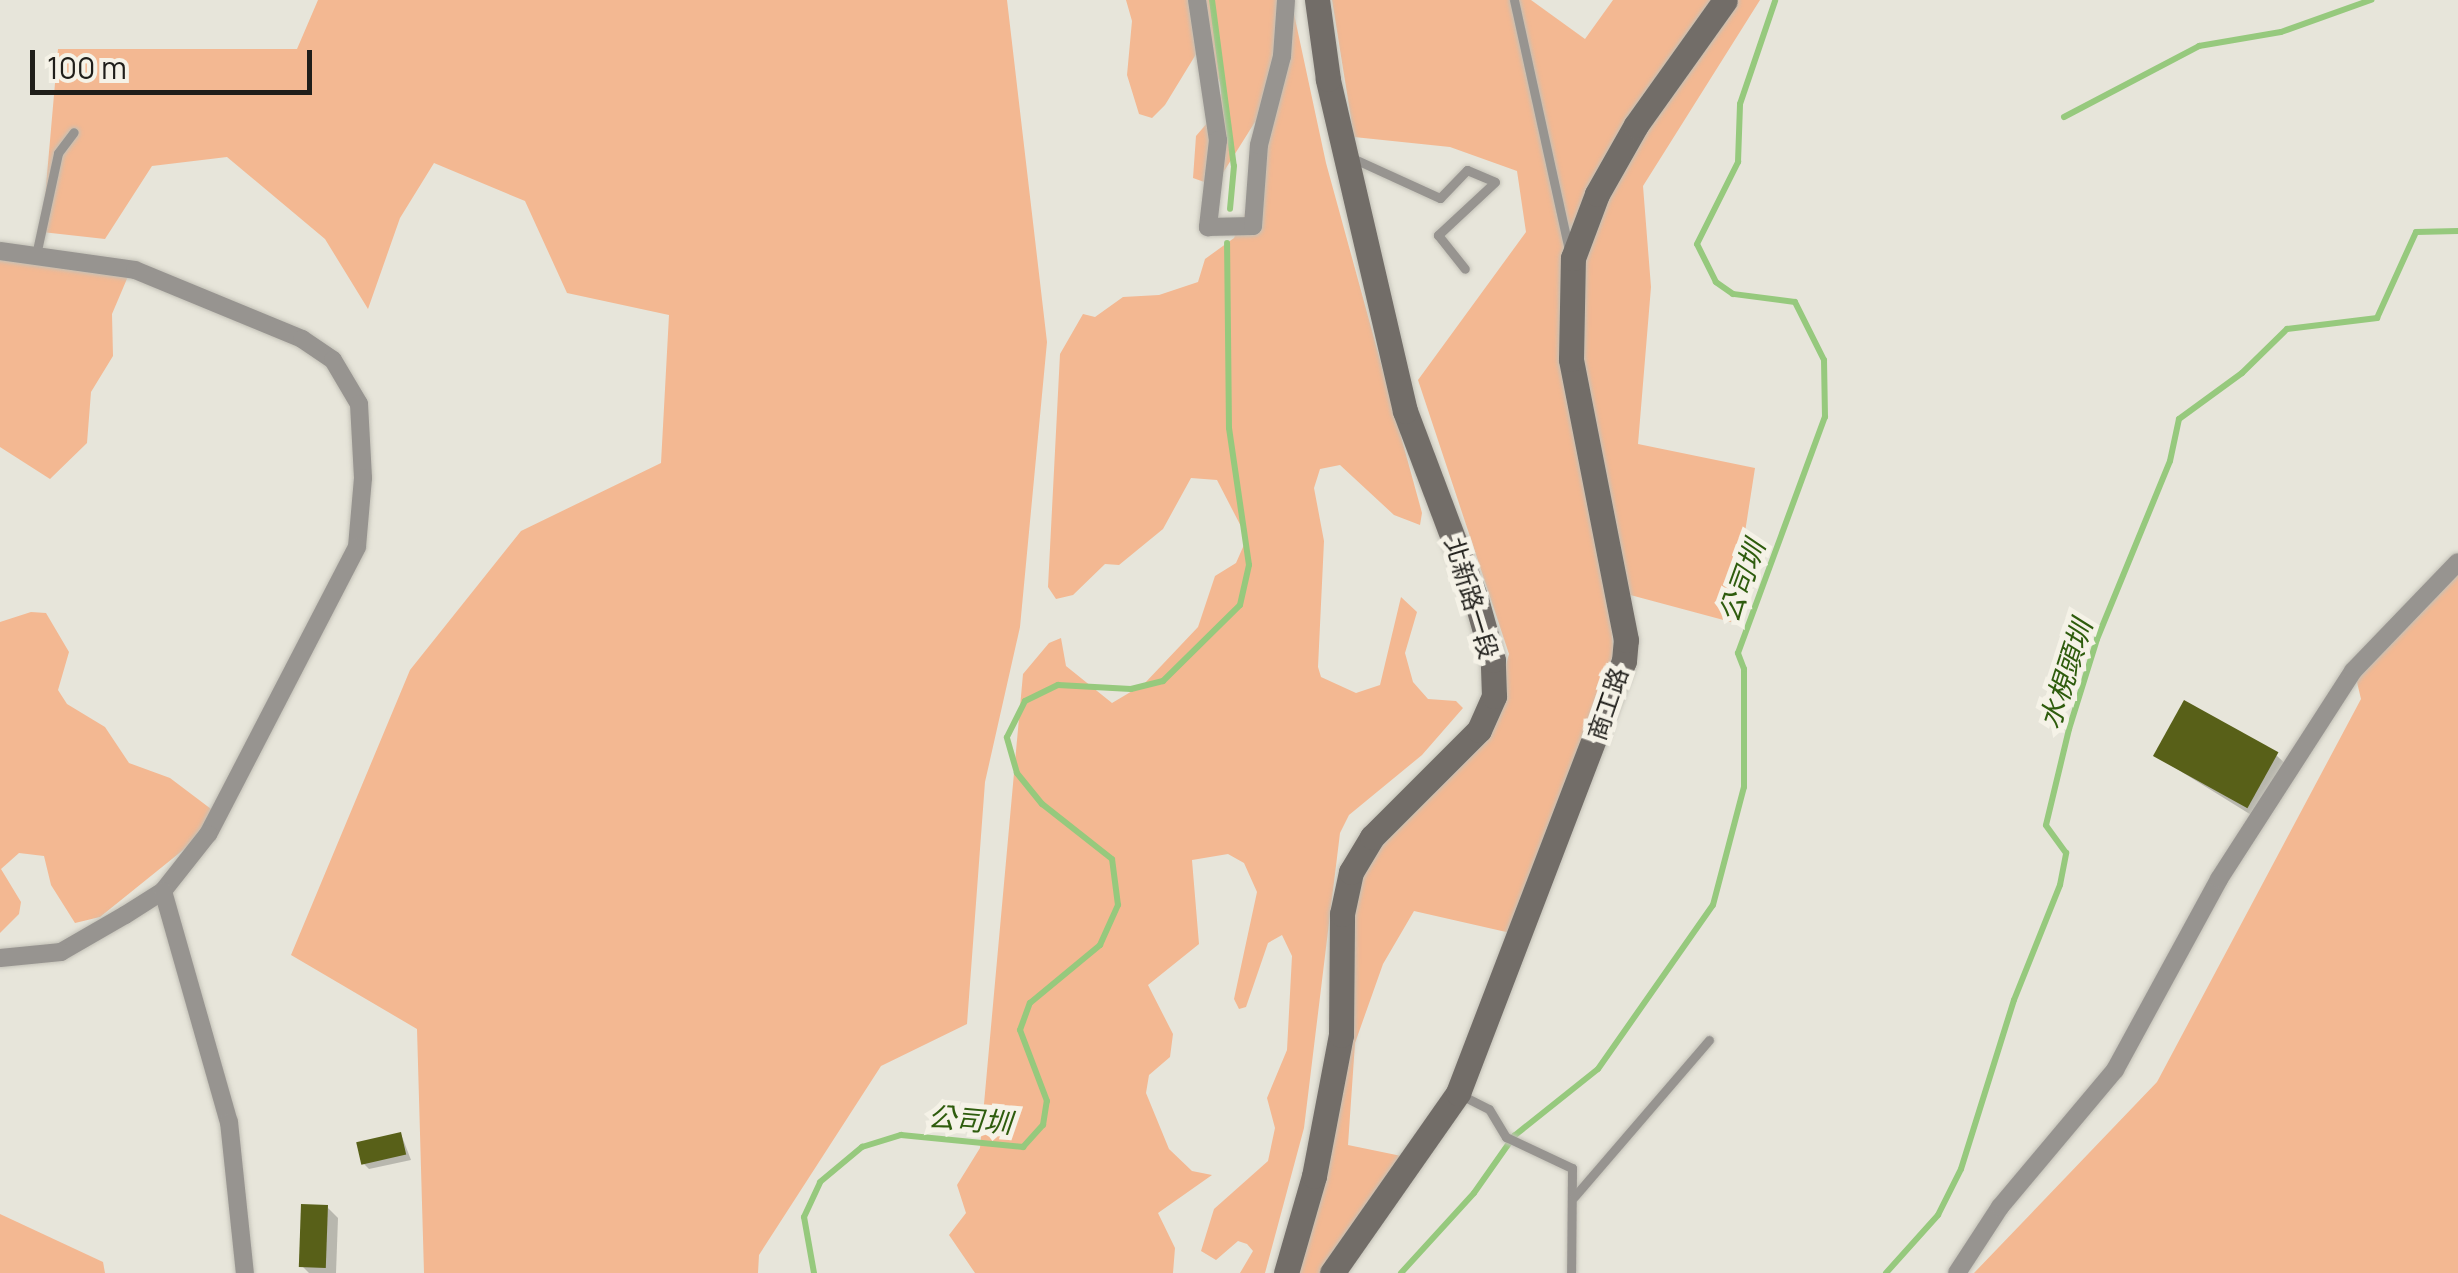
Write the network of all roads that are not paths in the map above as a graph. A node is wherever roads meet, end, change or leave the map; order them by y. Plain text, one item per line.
1 (1197, 0) edge
2 (1286, 0) edge
3 (1317, 0) edge
4 (1514, 0) edge
5 (1725, 0) edge
6 (74, 132) dead end
7 (1347, 156) junction
8 (0, 251) edge
9 (35, 257) junction
10 (1572, 258) junction
11 (1465, 270) dead end
12 (2458, 562) edge
13 (162, 892) junction
14 (0, 958) edge
15 (1709, 1040) dead end
16 (1458, 1093) junction
17 (1574, 1198) junction
18 (245, 1273) edge
19 (1286, 1273) edge
20 (1332, 1273) edge
21 (1571, 1273) edge
22 (1957, 1273) edge

1 - 2 street
3 - 7 street, 北新路一段
4 - 10 lane
5 - 10 street, 商工路
6 - 9 lane
7 - 11 lane
7 - 19 street, 北新路一段
8 - 9 street
9 - 13 street
10 - 16 street, 商工路
12 - 22 street
13 - 14 street
13 - 18 street
15 - 17 lane
16 - 17 lane
16 - 20 street, 商工路
17 - 21 lane

